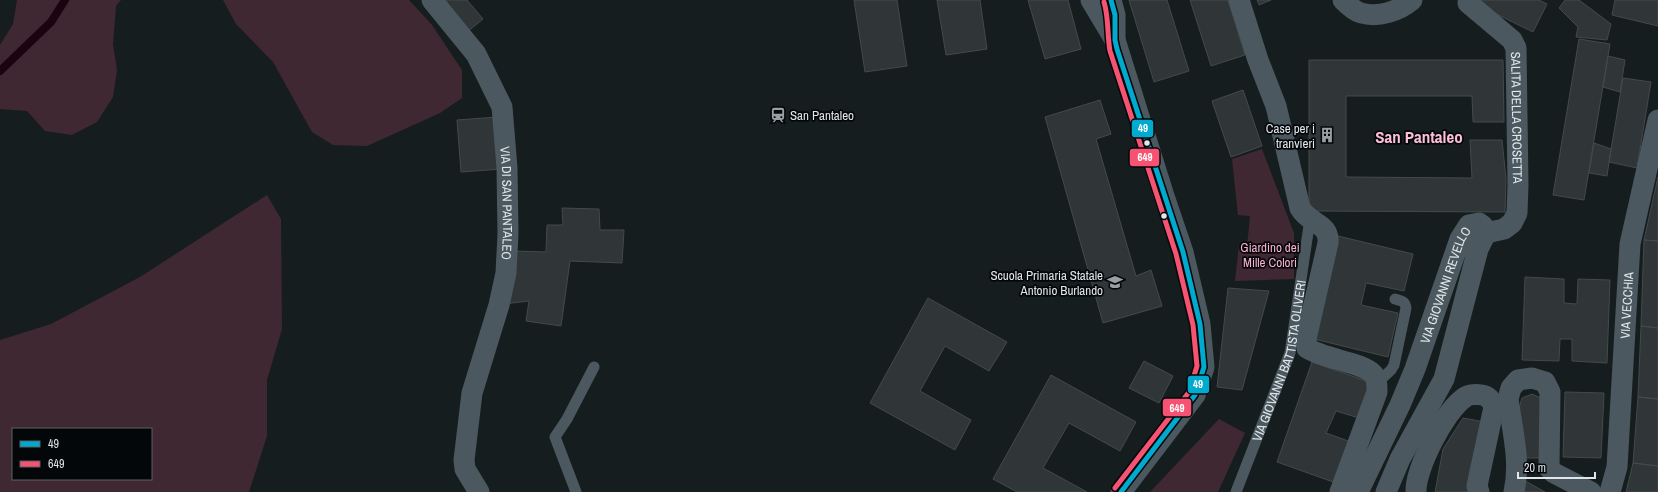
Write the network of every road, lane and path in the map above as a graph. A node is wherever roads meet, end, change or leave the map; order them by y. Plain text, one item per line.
1 (432, 0) edge
2 (1091, 0) edge
3 (1111, 0) edge
4 (1238, 0) edge
5 (1343, 0) edge
6 (1412, 0) edge
7 (1468, 3) dead end
8 (1114, 40) junction
9 (1658, 120) edge
10 (1310, 219) junction
11 (1486, 233) junction
12 (1395, 299) dead end
13 (594, 367) dead end
14 (1377, 383) junction
15 (479, 492) edge
16 (576, 492) edge
17 (1121, 492) edge
18 (1236, 492) edge
19 (1340, 492) edge
20 (1358, 492) edge
21 (1386, 492) edge
22 (1416, 492) edge
23 (1479, 492) edge
24 (1514, 492) edge
25 (1591, 492) edge
26 (1610, 492) edge

1 - 15 street, VIA DI SAN PANTALEO
2 - 8 street
3 - 8 street
4 - 10 street
5 - 6 street
7 - 11 street, SALITA DELLA CROSETTA
8 - 17 street
9 - 26 street, VIA VECCHIA
10 - 14 street
10 - 18 lane, VIA GIOVANNI BATTISTA OLIVERI
11 - 20 street, VIA GIOVANNI REVELLO
11 - 21 street, VIA GIOVANNI REVELLO
12 - 14 lane
13 - 16 lane
14 - 19 street
22 - 23 street
24 - 25 street

